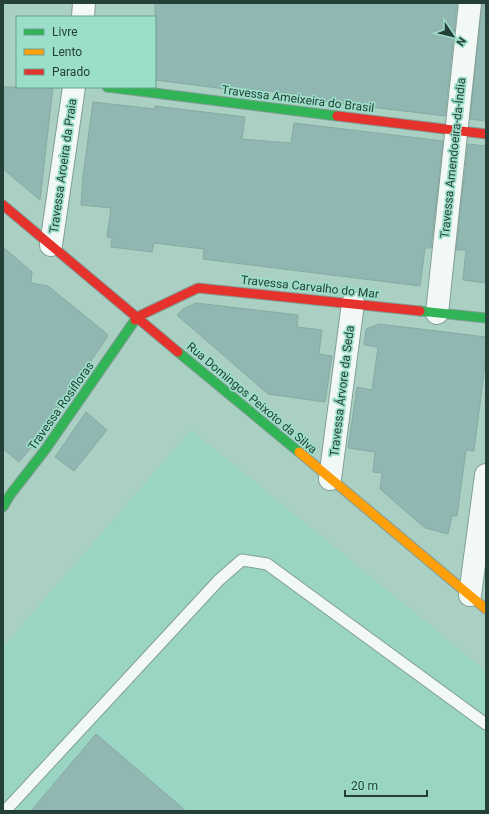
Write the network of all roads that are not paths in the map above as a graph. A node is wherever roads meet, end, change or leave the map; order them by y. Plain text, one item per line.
1 (84, 3) edge
2 (470, 3) edge
3 (82, 16) edge
4 (74, 88) edge
5 (115, 88) edge
6 (455, 131) junction
7 (486, 134) edge
8 (3, 206) edge
9 (51, 245) junction
10 (353, 303) junction
11 (437, 313) junction
12 (137, 317) junction
13 (486, 318) edge
14 (486, 475) edge
15 (330, 479) junction
16 (5, 497) edge
17 (478, 602) edge
18 (486, 724) edge
19 (5, 811) edge

1 - 3 street
2 - 6 street, Travessa Amendoeira-da-Índia
4 - 9 street, Travessa Aroeira da Praia
5 - 6 street, Travessa Ameixeira do Brasil
6 - 7 street, Travessa Ameixeira do Brasil
6 - 11 street, Travessa Amendoeira-da-Índia
8 - 9 street, Rua Domingos Peixoto da Silva
9 - 12 street, Rua Domingos Peixoto da Silva
10 - 11 street, Travessa Carvalho do Mar
10 - 12 street, Travessa Carvalho do Mar
10 - 15 street, Travessa Árvore da Seda
11 - 13 street, Travessa Carvalho do Mar
12 - 15 street, Rua Domingos Peixoto da Silva
12 - 16 street, Travessa Rosifloras
14 - 17 street
15 - 17 street, Rua Domingos Peixoto da Silva
18 - 19 lane

